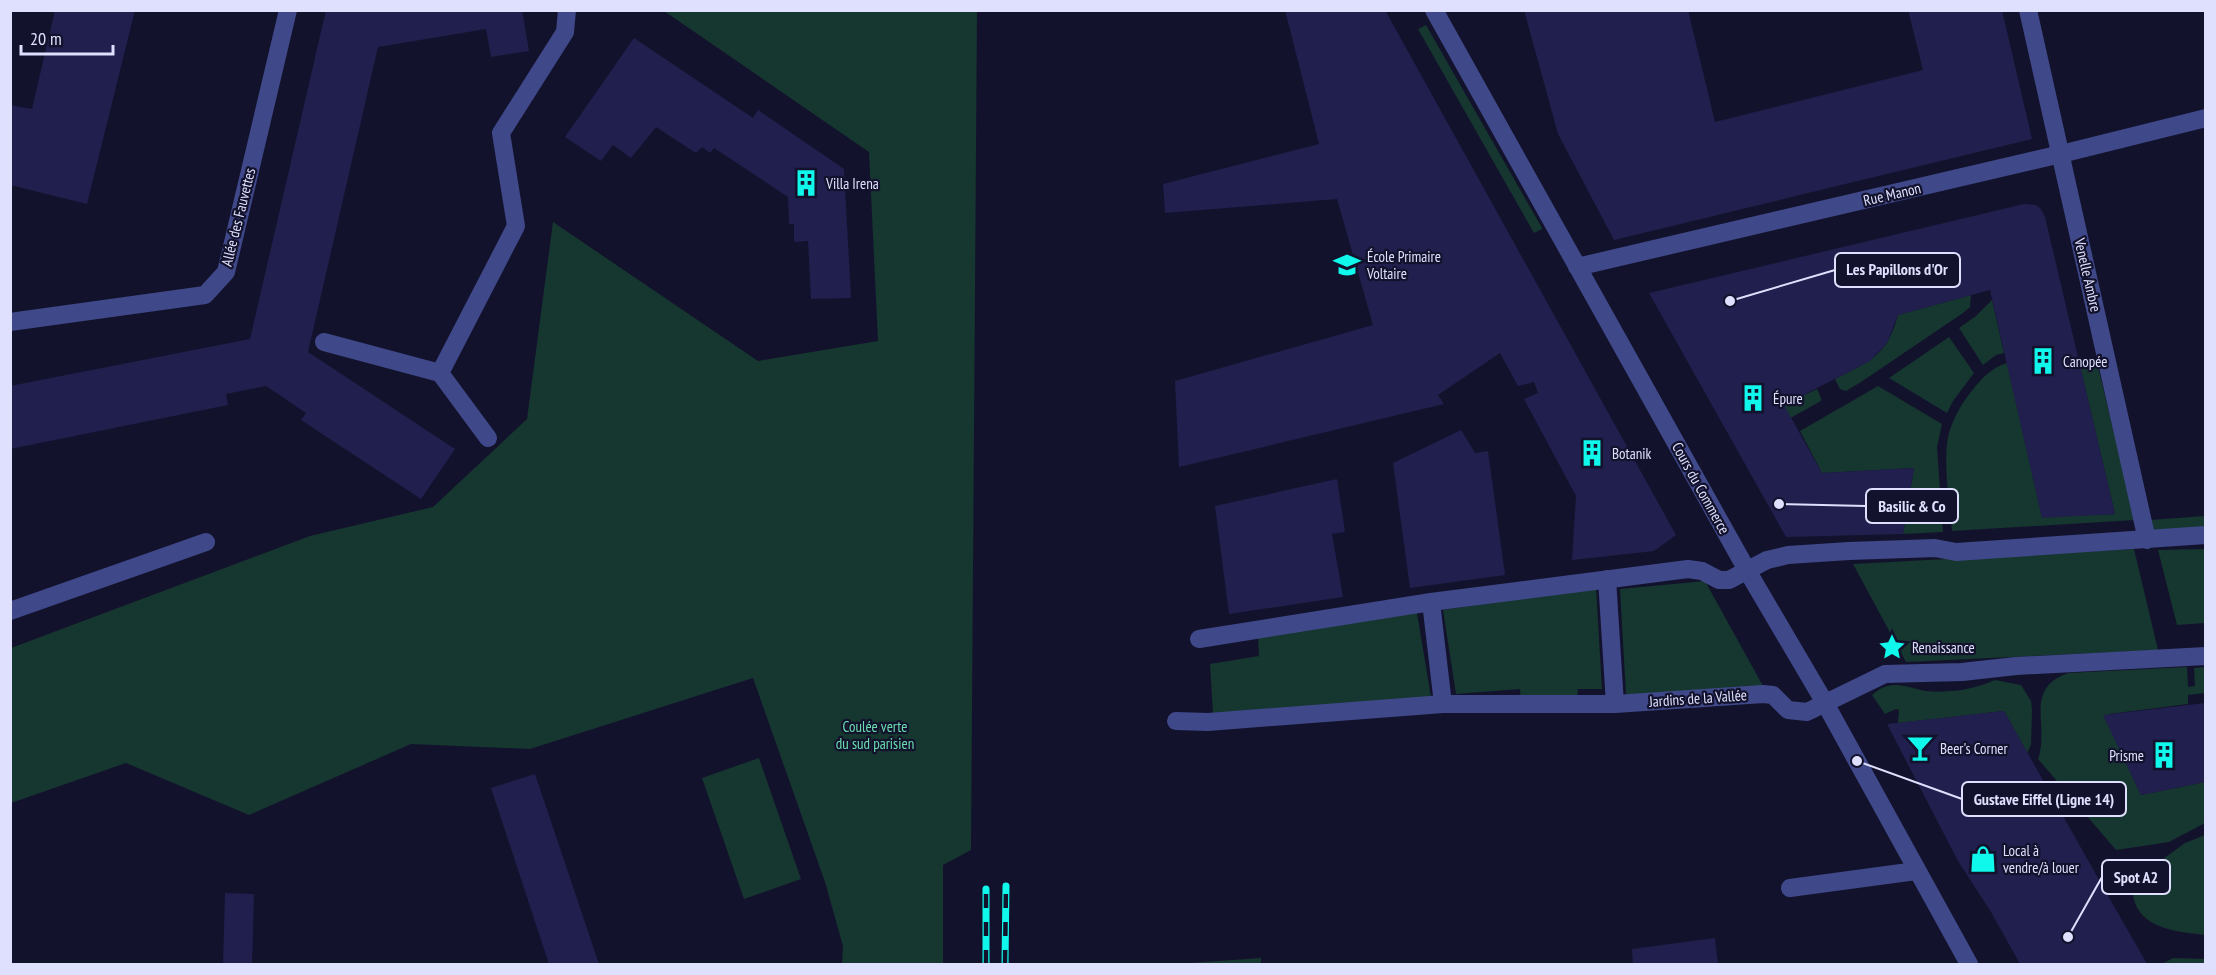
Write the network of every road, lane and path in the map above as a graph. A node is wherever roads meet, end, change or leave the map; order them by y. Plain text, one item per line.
1 (288, 10) edge
2 (567, 10) edge
3 (1434, 10) edge
4 (2028, 10) edge
5 (2205, 118) edge
6 (2061, 154) junction
7 (1577, 267) junction
8 (10, 322) edge
9 (324, 342) dead end
10 (440, 373) junction
11 (488, 438) dead end
12 (2205, 535) edge
13 (2147, 540) junction
14 (206, 542) dead end
15 (1748, 572) junction
16 (1607, 579) junction
17 (1431, 602) junction
18 (10, 611) edge
19 (1199, 639) dead end
20 (2205, 656) edge
21 (1825, 703) junction
22 (1443, 704) junction
23 (1615, 704) junction
24 (1176, 721) dead end
25 (1916, 871) junction
26 (1790, 888) dead end
27 (1969, 964) edge

1 - 8 street, Allée des Fauvettes
2 - 10 street
3 - 7 street, Cours du Commerce
4 - 6 street, Venelle Ambre
5 - 6 street, Rue Manon
6 - 7 street, Rue Manon
6 - 13 street, Venelle Ambre
7 - 15 street, Cours du Commerce
9 - 10 street
10 - 11 street
12 - 13 street
13 - 15 street
14 - 18 street
15 - 16 street
15 - 21 street, Cours du Commerce
16 - 17 street
16 - 23 street
17 - 19 street
17 - 22 street
20 - 21 street, Jardins de la Vallée
21 - 23 street, Jardins de la Vallée
21 - 25 street, Cours du Commerce
22 - 23 street, Jardins de la Vallée
22 - 24 street, Jardins de la Vallée
25 - 26 street
25 - 27 street, Cours du Commerce

